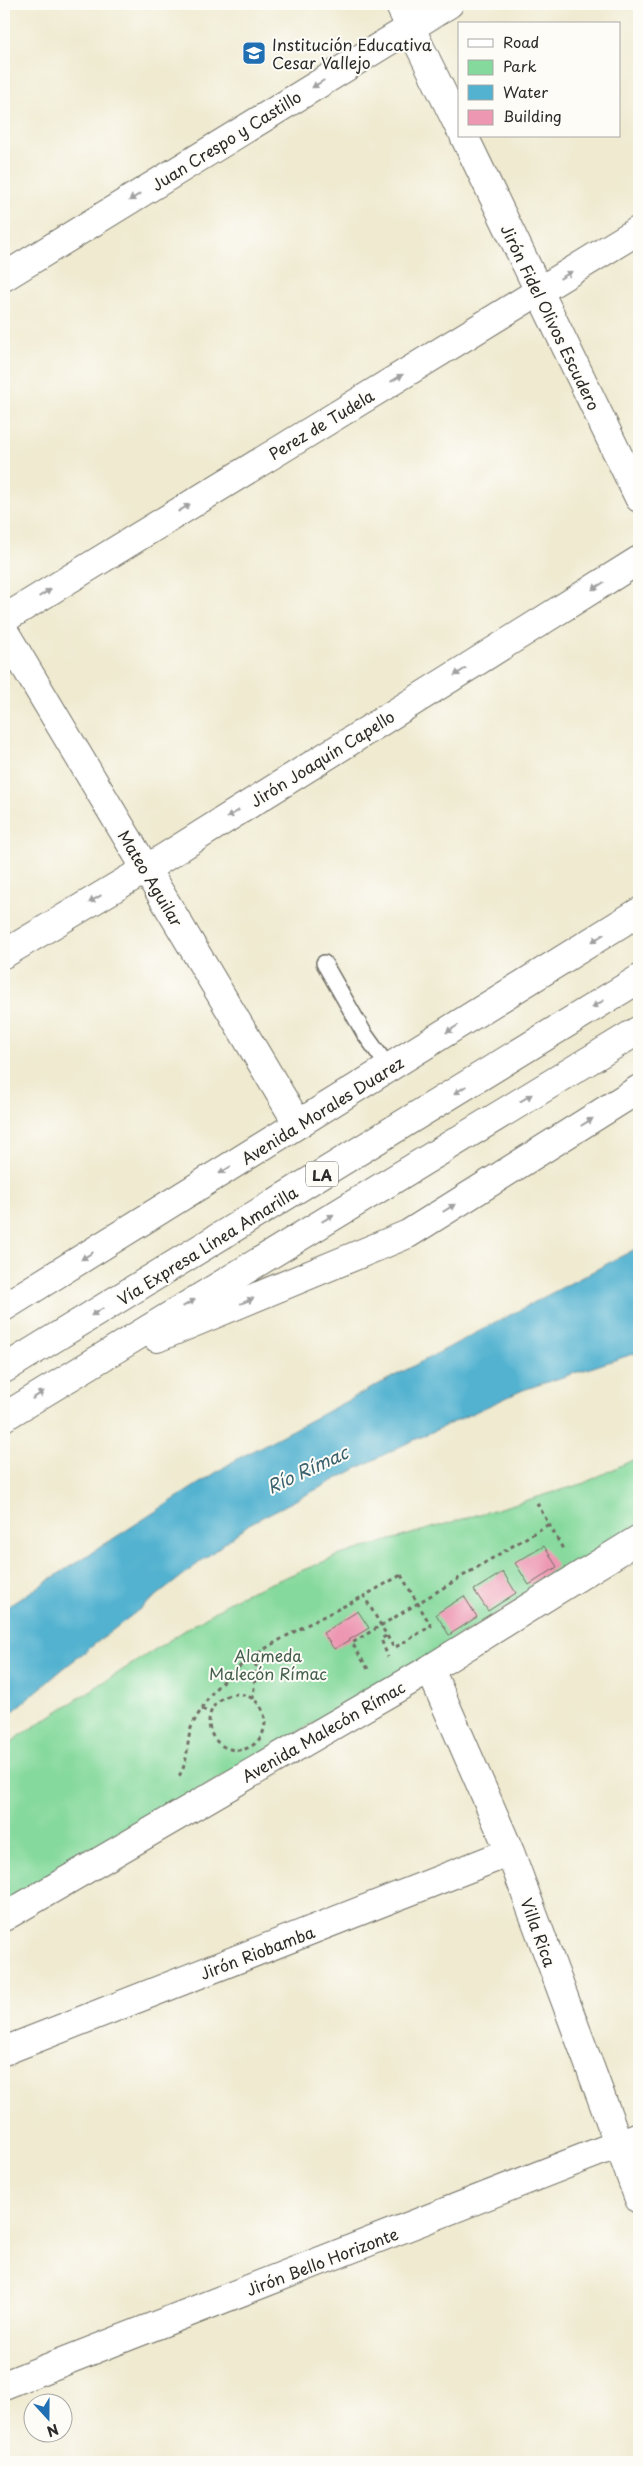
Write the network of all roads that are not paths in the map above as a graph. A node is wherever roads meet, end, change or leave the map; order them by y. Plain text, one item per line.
1 (449, 4) edge
2 (405, 15) edge
3 (458, 125) edge
4 (465, 138) edge
5 (639, 230) edge
6 (4, 277) edge
7 (539, 291) junction
8 (639, 498) edge
9 (639, 560) edge
10 (4, 618) edge
11 (4, 631) edge
12 (146, 869) junction
13 (639, 912) edge
14 (4, 954) edge
15 (324, 963) dead end
16 (639, 979) edge
17 (639, 1030) edge
18 (389, 1068) junction
19 (639, 1089) edge
20 (298, 1124) junction
21 (4, 1308) edge
22 (4, 1369) edge
23 (72, 1374) junction
24 (4, 1417) edge
25 (639, 1539) edge
26 (430, 1669) junction
27 (510, 1852) junction
28 (4, 1917) edge
29 (4, 2051) edge
30 (628, 2141) edge
31 (639, 2199) edge
32 (4, 2385) edge

1 - 2 main road, Juan Crespo y Castillo
2 - 3 main road
2 -> 6 main road, Juan Crespo y Castillo
4 - 7 main road, Jirón Fidel Olivos Escudero
7 -> 5 main road, Perez de Tudela
7 - 8 main road, Jirón Fidel Olivos Escudero
10 -> 7 main road, Perez de Tudela
9 -> 12 main road, Jirón Joaquín Capello
11 - 12 main road, Mateo Aguilar
12 -> 14 main road, Jirón Joaquín Capello
12 - 20 main road, Mateo Aguilar
13 -> 18 main road, Avenida Morales Duarez
15 - 18 lane
16 -> 22 main road, Vía Expresa Línea Amarilla / LA
23 -> 17 main road, LA
18 - 20 main road, Avenida Morales Duarez
23 -> 19 main road
20 -> 21 main road, Avenida Morales Duarez
24 -> 23 main road, LA
25 - 26 main road, Avenida Malecón Rímac
26 - 27 main road, Villa Rica
26 - 28 main road, Avenida Malecón Rímac
27 - 29 main road, Jirón Riobamba
27 - 30 main road, Villa Rica
30 - 31 main road, Villa Rica
30 - 32 main road, Jirón Bello Horizonte

